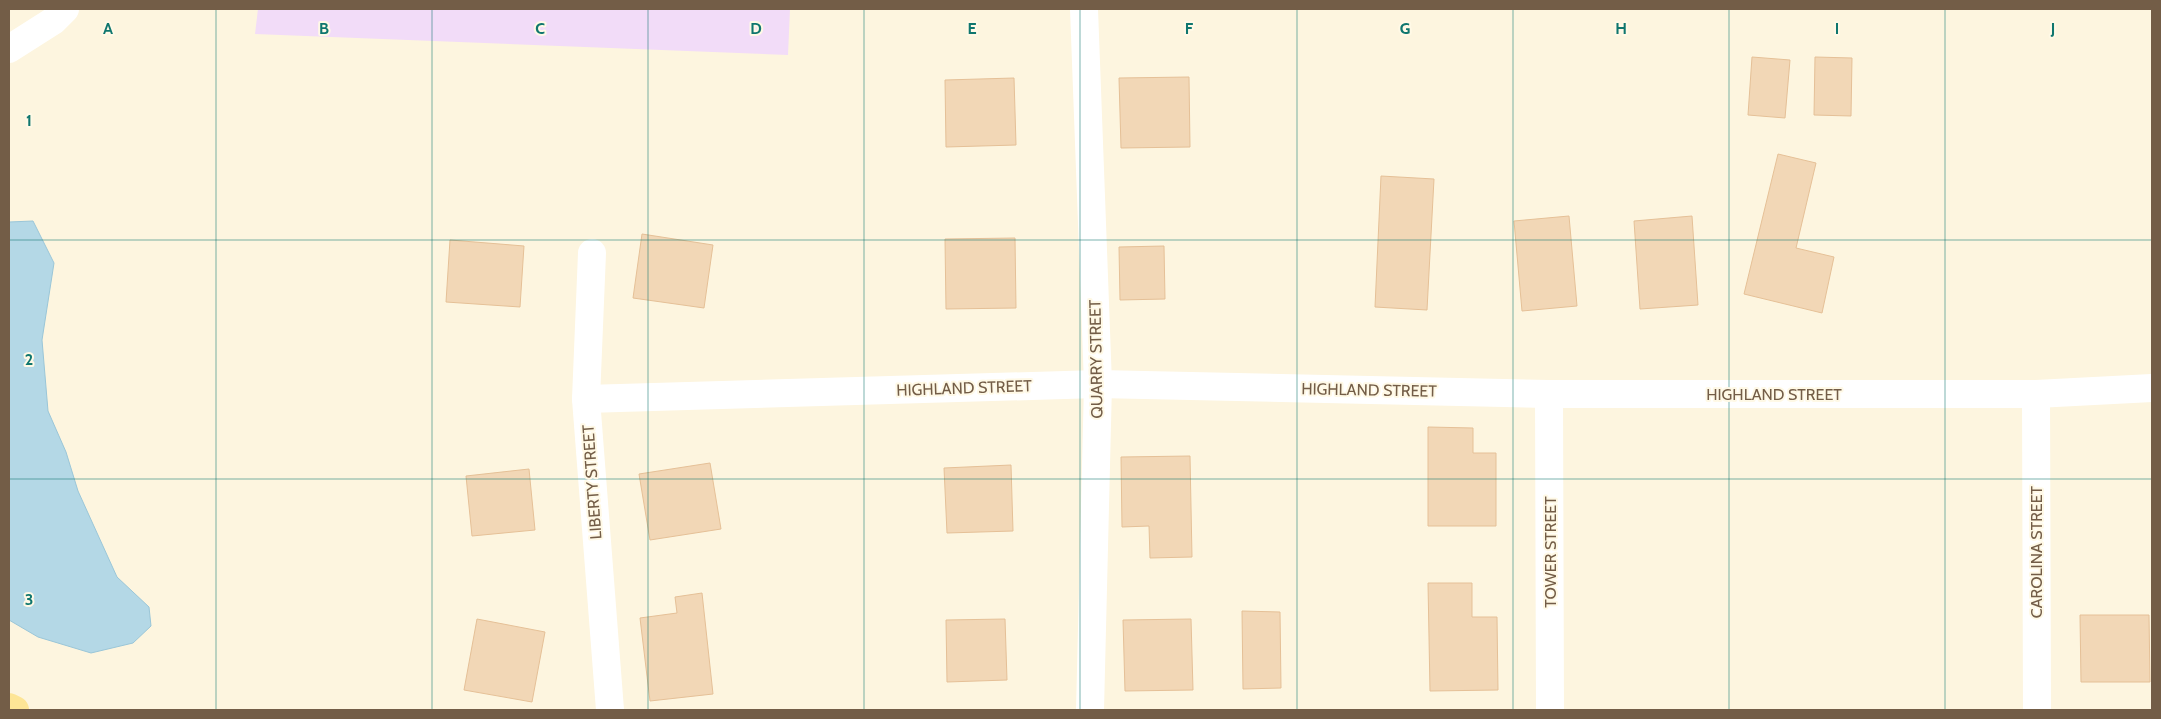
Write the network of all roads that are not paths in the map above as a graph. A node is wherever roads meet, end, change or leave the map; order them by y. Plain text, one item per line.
1 (65, 9) edge
2 (1084, 9) edge
3 (9, 50) edge
4 (592, 253) dead end
5 (1098, 384) junction
6 (2152, 388) edge
7 (1550, 394) junction
8 (2036, 394) junction
9 (586, 399) junction
10 (9, 707) edge
11 (15, 710) edge
12 (610, 710) edge
13 (1090, 710) edge
14 (1550, 710) edge
15 (2037, 710) edge

1 - 3 street
2 - 5 street, QUARRY STREET
4 - 9 street, LIBERTY STREET
5 - 7 street, HIGHLAND STREET
5 - 9 street, HIGHLAND STREET
5 - 13 street, QUARRY STREET
6 - 8 street, HIGHLAND STREET
7 - 8 street, HIGHLAND STREET
7 - 14 street, TOWER STREET
8 - 15 street, CAROLINA STREET
9 - 12 street, LIBERTY STREET
10 - 11 main road

